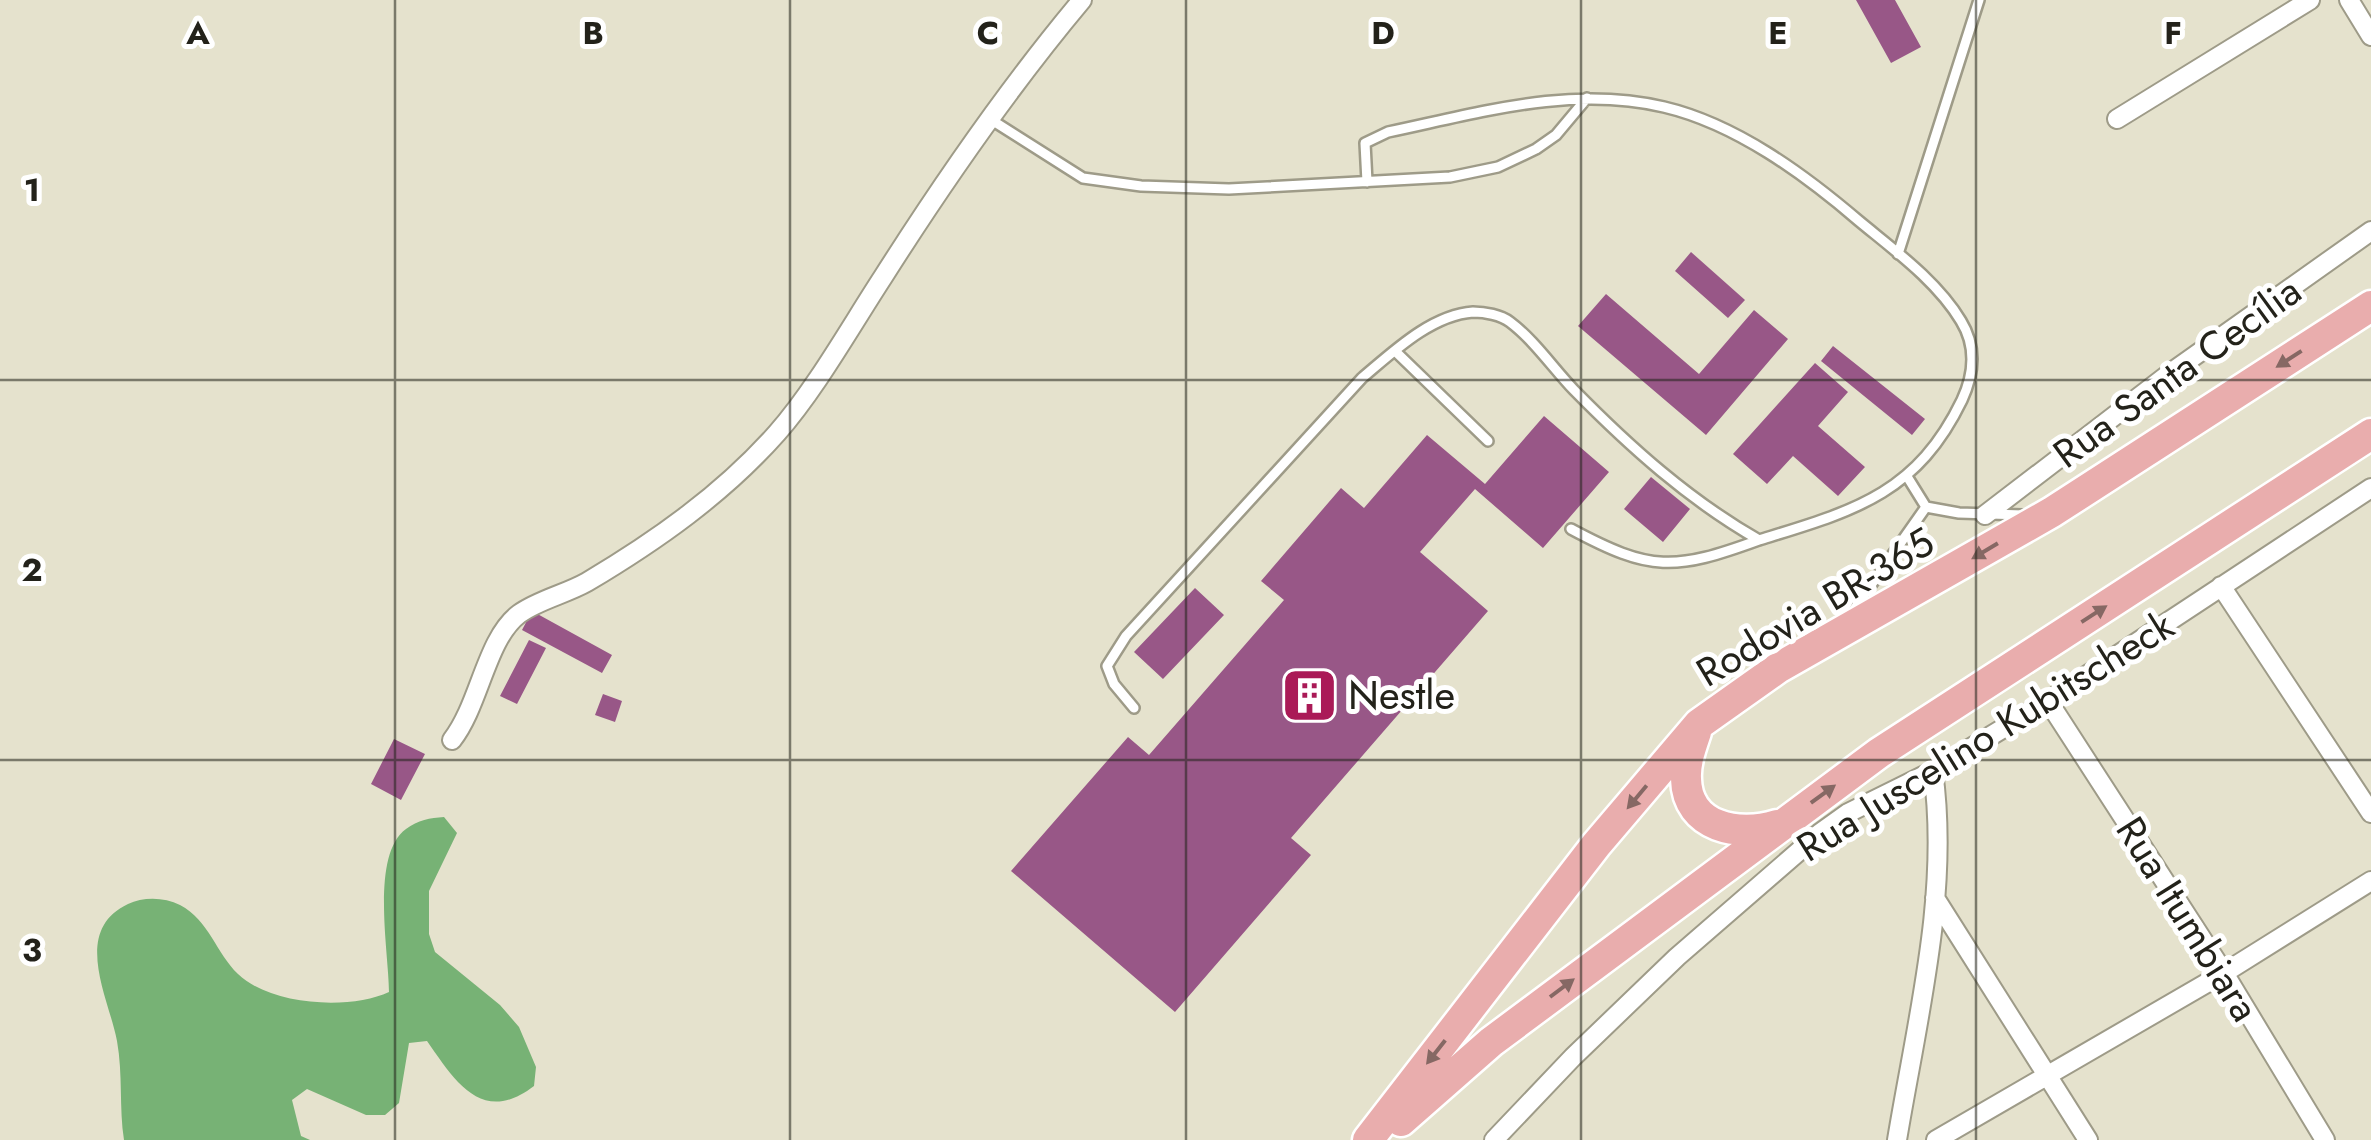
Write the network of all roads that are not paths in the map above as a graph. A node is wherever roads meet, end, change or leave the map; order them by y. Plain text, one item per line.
1 (1082, 0) edge
2 (1979, 0) edge
3 (2310, 0) edge
4 (2348, 0) edge
5 (2371, 36) edge
6 (1587, 98) junction
7 (990, 119) junction
8 (2116, 119) dead end
9 (1367, 182) junction
10 (2371, 230) edge
11 (1898, 254) junction
12 (2371, 306) edge
13 (1395, 351) junction
14 (2371, 434) edge
15 (1488, 440) dead end
16 (1908, 478) junction
17 (2371, 488) edge
18 (1926, 507) junction
19 (2052, 512) junction
20 (1986, 515) junction
21 (1571, 530) dead end
22 (1759, 540) junction
23 (2221, 586) junction
24 (1834, 636) junction
25 (2048, 701) junction
26 (1134, 708) dead end
27 (1699, 724) junction
28 (452, 740) dead end
29 (1933, 771) junction
30 (2371, 813) edge
31 (1782, 823) junction
32 (2371, 881) edge
33 (1935, 898) junction
34 (2224, 973) junction
35 (2050, 1075) junction
36 (1500, 1138) edge
37 (1368, 1140) edge
38 (1380, 1140) edge
39 (1897, 1140) edge
40 (1936, 1140) edge
41 (2088, 1140) edge
42 (2325, 1140) edge

1 - 7 street
2 - 11 lane
3 - 8 street
4 - 5 street
6 - 9 lane
6 - 9 lane
6 - 11 lane
7 - 9 lane
7 - 28 street
10 - 20 street, Rua Santa Cecília
11 - 16 lane
12 -> 19 main road, Rodovia BR-365
13 - 15 lane
13 - 22 lane
13 - 26 lane
31 -> 14 main road
16 - 18 lane
16 - 22 lane
17 - 23 street, Rua Juscelino Kubitscheck
18 - 20 lane
18 - 24 lane
19 - 20 lane
19 -> 24 main road, Rodovia BR-365
21 - 22 lane
23 - 25 street, Rua Juscelino Kubitscheck
23 - 30 street
24 - 27 main road, Rodovia BR-365
25 - 29 street, Rua Juscelino Kubitscheck
25 - 34 street, Rua Itumbiara
27 - 31 main road
27 -> 37 main road, Rodovia BR-365
29 - 33 street
29 - 36 street, Rua Juscelino Kubitscheck
38 -> 31 main road
32 - 34 street
33 - 35 street
33 - 39 street
34 - 35 street
34 - 42 street, Rua Itumbiara
35 - 40 street
35 - 41 street

